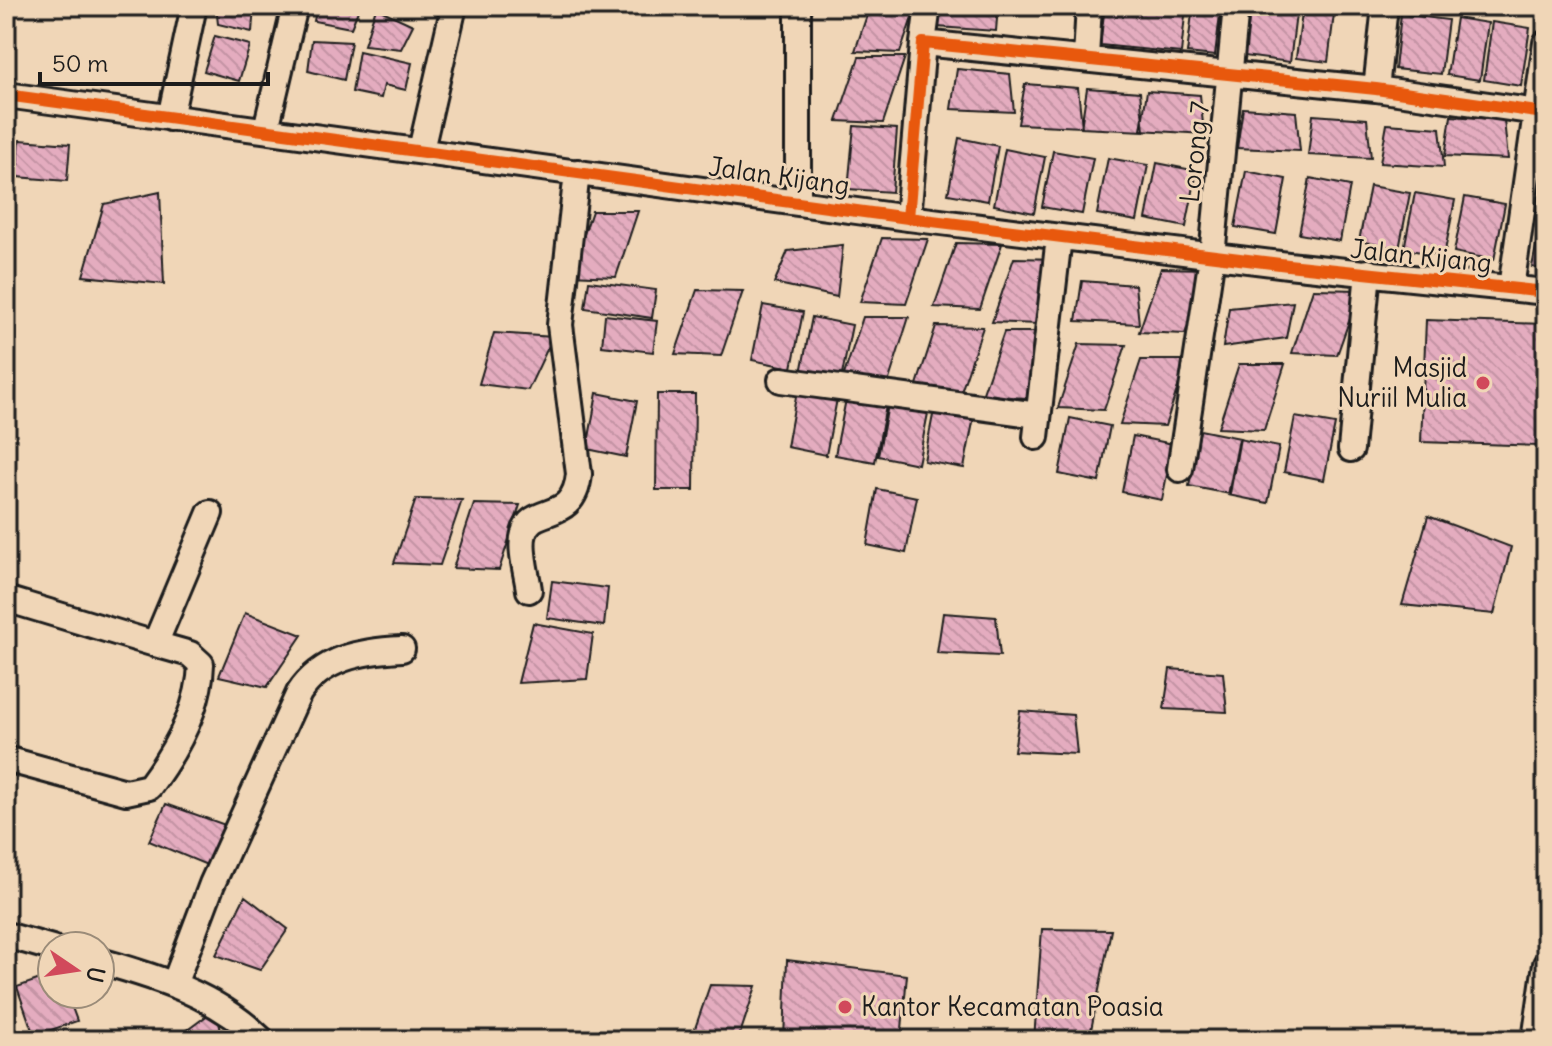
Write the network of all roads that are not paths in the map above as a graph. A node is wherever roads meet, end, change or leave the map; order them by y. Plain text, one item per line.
1 (194, 6) edge
2 (295, 6) edge
3 (454, 6) edge
4 (798, 6) edge
5 (928, 6) edge
6 (1089, 6) edge
7 (1236, 6) edge
8 (1385, 6) edge
9 (923, 43) junction
10 (1546, 43) edge
11 (1086, 57) junction
12 (1231, 76) junction
13 (1376, 89) junction
14 (6, 95) edge
15 (1537, 112) junction
16 (170, 118) junction
17 (266, 129) junction
18 (421, 150) junction
19 (577, 172) junction
20 (798, 201) junction
21 (908, 218) junction
22 (1059, 237) junction
23 (1212, 256) junction
24 (1368, 272) junction
25 (1511, 288) junction
26 (1546, 292) edge
27 (781, 380) dead end
28 (1351, 449) dead end
29 (1180, 469) dead end
30 (210, 513) dead end
31 (529, 590) dead end
32 (6, 599) edge
33 (155, 644) junction
34 (402, 649) dead end
35 (6, 759) edge
36 (6, 935) edge
37 (36, 943) edge
38 (1546, 964) edge
39 (116, 965) edge
40 (175, 982) junction
41 (262, 1040) edge
42 (1535, 1040) edge

1 - 16 street
2 - 17 street
3 - 18 street
4 - 20 street
5 - 9 street
6 - 11 street
7 - 12 street, Lorong 7
8 - 13 street
9 - 11 street
9 - 21 street
10 - 15 street
11 - 12 street
12 - 13 street
12 - 23 street, Lorong 7
13 - 15 street
14 - 16 street, Jalan Kijang
15 - 25 street
16 - 17 street, Jalan Kijang
17 - 18 street, Jalan Kijang
18 - 19 street, Jalan Kijang
19 - 20 street, Jalan Kijang
19 - 31 street
20 - 21 street, Jalan Kijang
21 - 22 street, Jalan Kijang
22 - 23 street, Jalan Kijang
22 - 27 street
23 - 24 street, Jalan Kijang
23 - 29 street, Lorong 7
24 - 25 street, Jalan Kijang
24 - 28 street
25 - 26 street, Jalan Kijang
30 - 33 street
32 - 33 street
33 - 35 street
34 - 40 street
36 - 37 street
38 - 42 street
39 - 40 street
40 - 41 street

